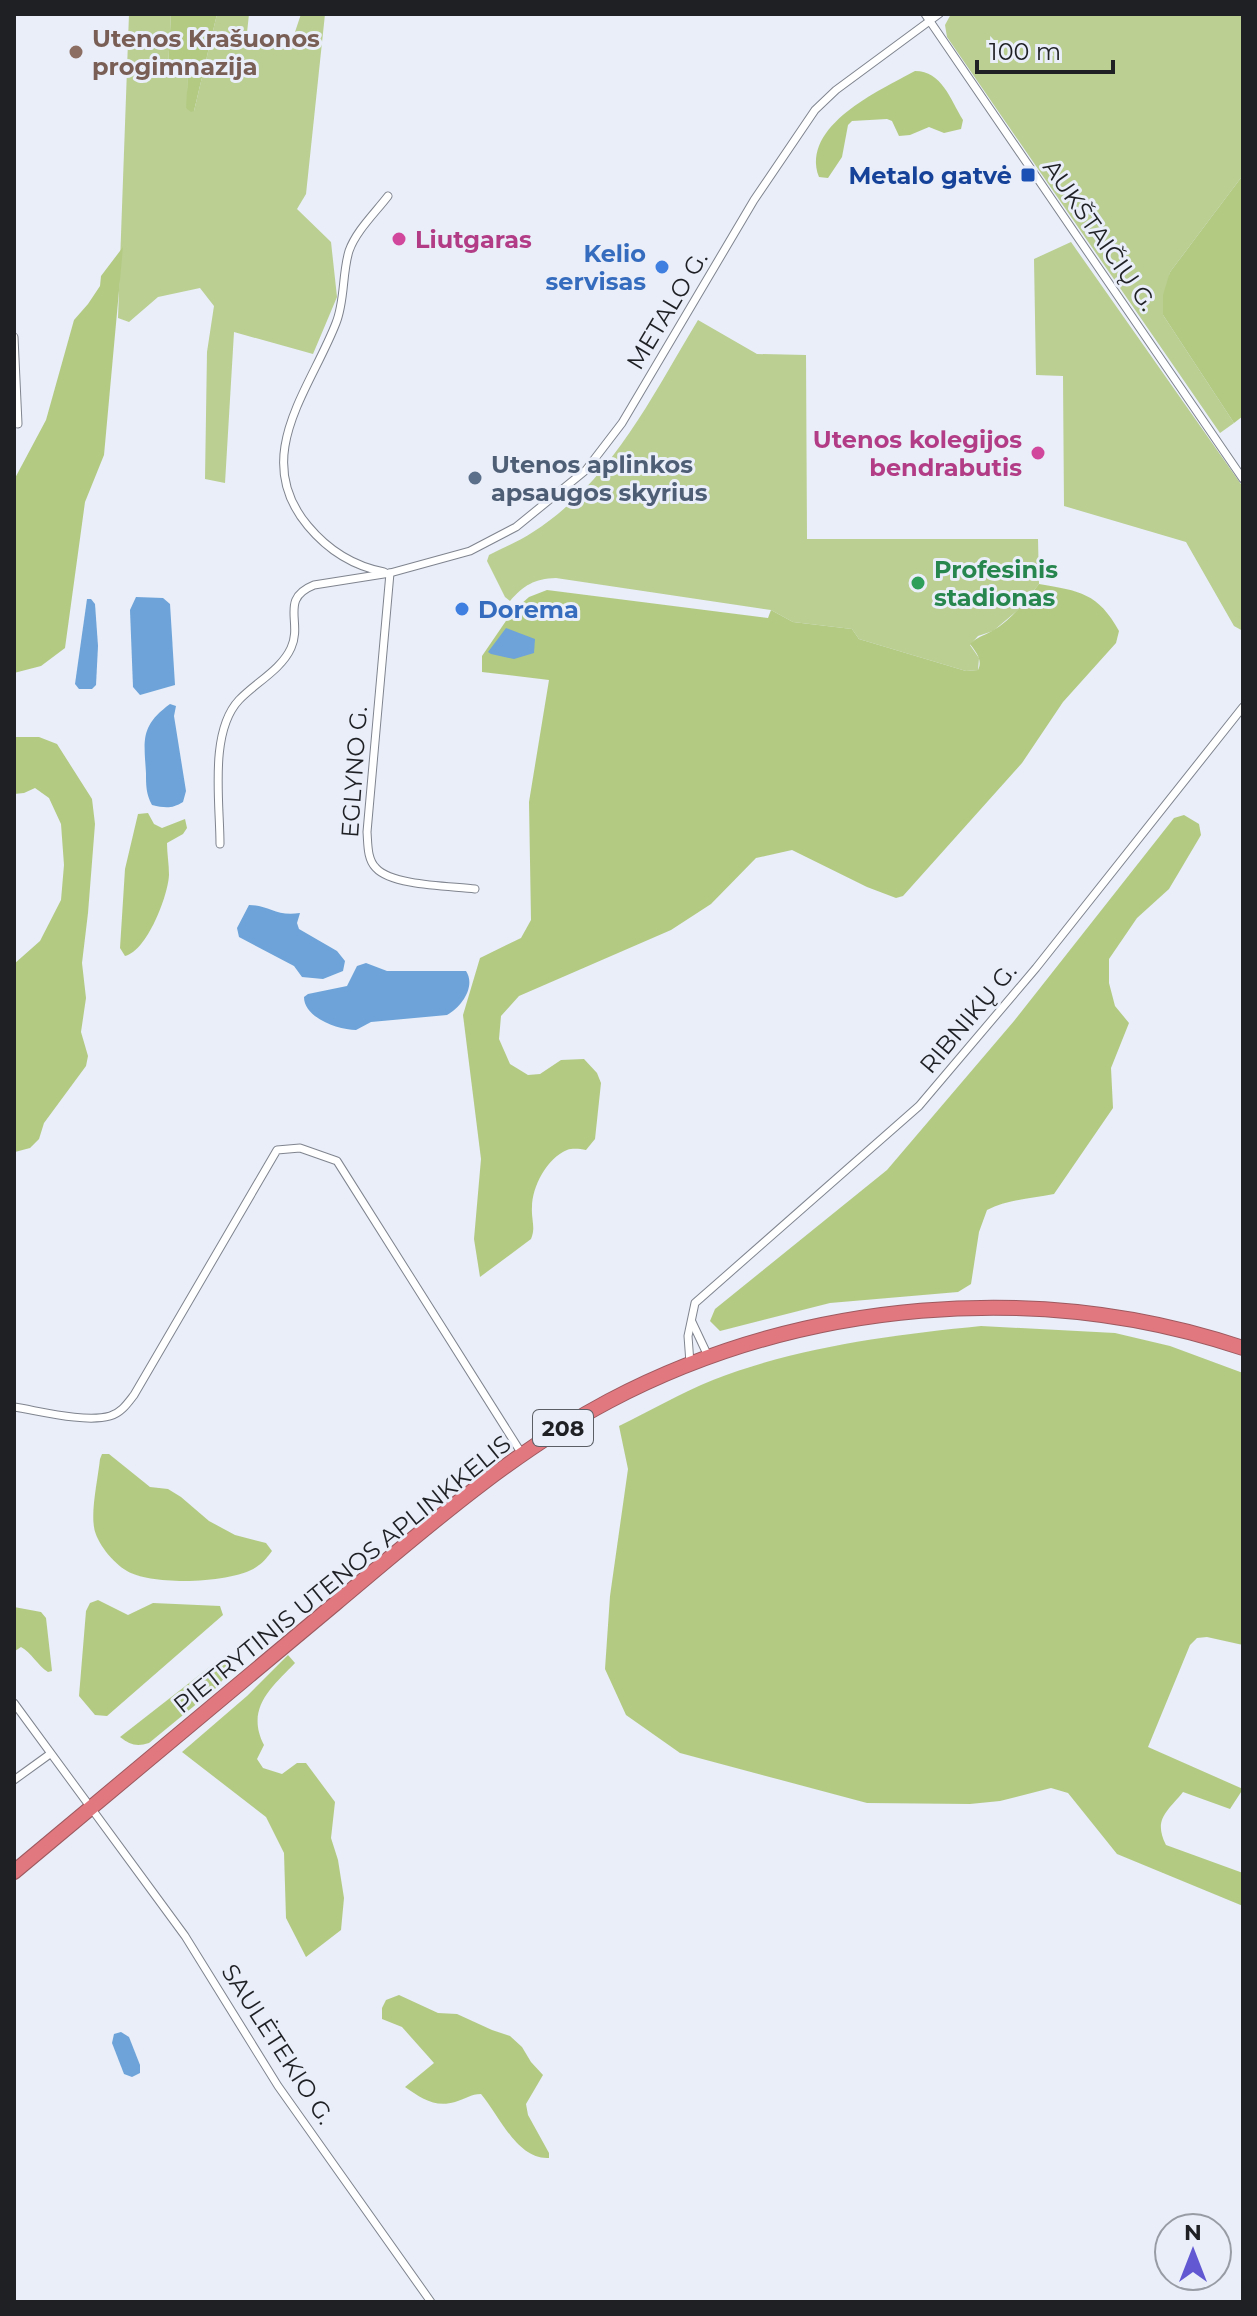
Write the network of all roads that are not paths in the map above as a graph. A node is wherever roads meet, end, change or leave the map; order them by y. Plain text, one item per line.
1 (939, 14) edge
2 (927, 17) edge
3 (388, 196) dead end
4 (14, 337) edge
5 (18, 424) dead end
6 (1243, 479) edge
7 (390, 573) junction
8 (1243, 707) edge
9 (220, 844) dead end
10 (475, 889) dead end
11 (691, 1320) junction
12 (1243, 1348) edge
13 (708, 1356) junction
14 (690, 1363) junction
15 (14, 1407) edge
16 (522, 1454) junction
17 (14, 1703) edge
18 (50, 1754) junction
19 (14, 1780) edge
20 (92, 1808) junction
21 (14, 1872) edge
22 (431, 2302) edge

1 - 2 street, METALO G.
2 - 6 street, AUKŠTAIČIŲ G.
2 - 7 street, METALO G.
3 - 7 street
4 - 5 street
7 - 9 street, METALO G.
7 - 10 street, EGLYNO G.
8 - 11 street, RIBNIKŲ G.
11 - 13 street
11 - 14 street
12 - 13 highway, PIETRYTINIS UTENOS APLINKKELIS / 208
13 - 14 highway, PIETRYTINIS UTENOS APLINKKELIS / 208
14 - 16 highway, PIETRYTINIS UTENOS APLINKKELIS / 208
15 - 16 street
16 - 20 highway, PIETRYTINIS UTENOS APLINKKELIS / 208
17 - 18 street, SAULĖTEKIO G.
18 - 19 street
18 - 20 street, SAULĖTEKIO G.
20 - 21 highway, PIETRYTINIS UTENOS APLINKKELIS / 208
20 - 22 street, SAULĖTEKIO G.

